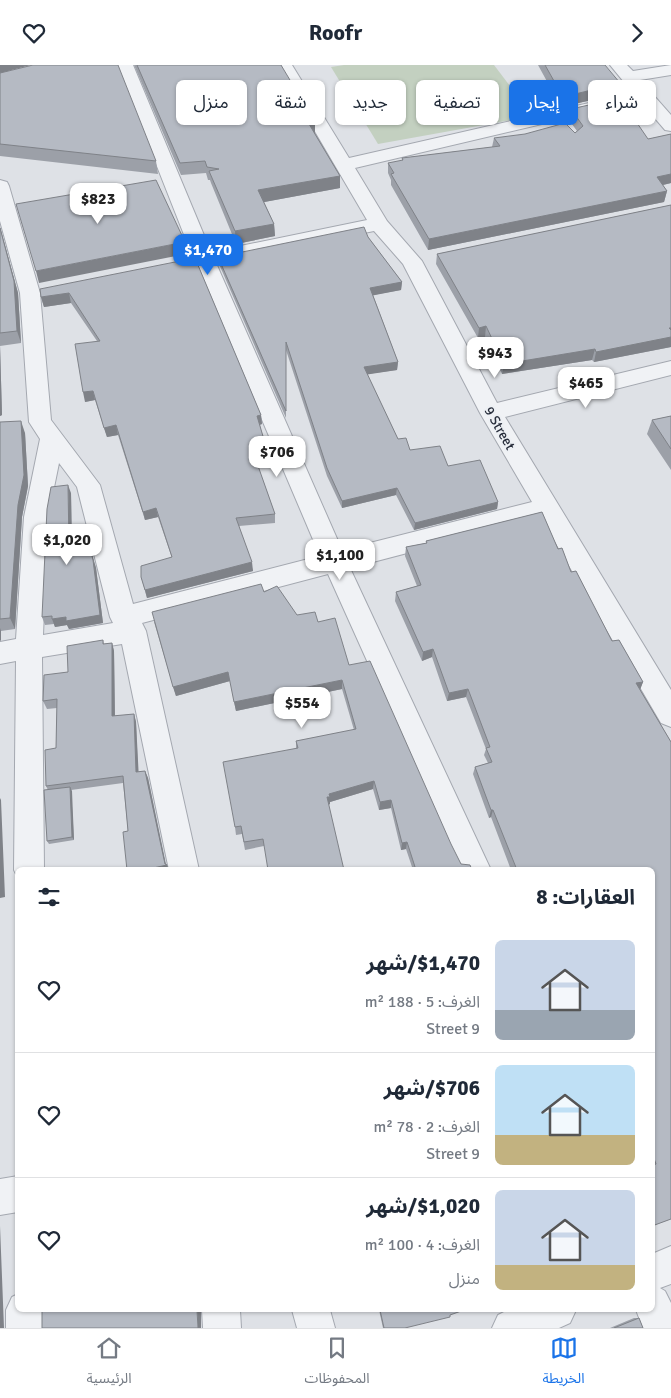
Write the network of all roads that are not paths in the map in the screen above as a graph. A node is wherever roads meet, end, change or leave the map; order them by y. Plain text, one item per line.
1 (125, 65) edge
2 (284, 65) edge
3 (671, 70) edge
4 (624, 71) edge
5 (588, 108) edge
6 (656, 109) edge
7 (671, 126) edge
8 (343, 165) junction
9 (0, 186) edge
10 (379, 224) junction
11 (204, 259) junction
12 (165, 267) edge
13 (671, 368) edge
14 (491, 413) junction
15 (16, 424) edge
16 (46, 430) junction
17 (547, 507) junction
18 (334, 562) junction
19 (128, 624) junction
20 (29, 650) junction
21 (0, 653) edge
22 (671, 715) edge
23 (29, 867) edge
24 (183, 867) edge
25 (475, 867) edge
26 (15, 1194) edge
27 (0, 1197) edge
28 (671, 1265) edge
29 (655, 1272) edge
30 (655, 1311) edge
31 (25, 1312) edge
32 (221, 1312) edge
33 (312, 1312) edge
34 (552, 1312) edge
35 (25, 1328) edge
36 (222, 1328) edge
37 (316, 1328) edge
38 (511, 1328) edge
39 (663, 1328) edge

1 - 11 street
2 - 8 street, 9 Street
3 - 4 street
5 - 8 street
6 - 7 street
8 - 10 street, 9 Street
9 - 16 street
10 - 11 street
10 - 14 street, 9 Street
11 - 12 street
11 - 18 street
13 - 14 street
14 - 17 street, 9 Street
15 - 16 street
16 - 19 street
16 - 20 street
17 - 18 street
17 - 22 street, 9 Street
18 - 19 street
18 - 25 street
19 - 20 street
19 - 24 street
20 - 21 street
20 - 23 street
26 - 27 street
28 - 29 street
30 - 39 street
31 - 35 street
32 - 36 street
33 - 37 street
34 - 38 street

